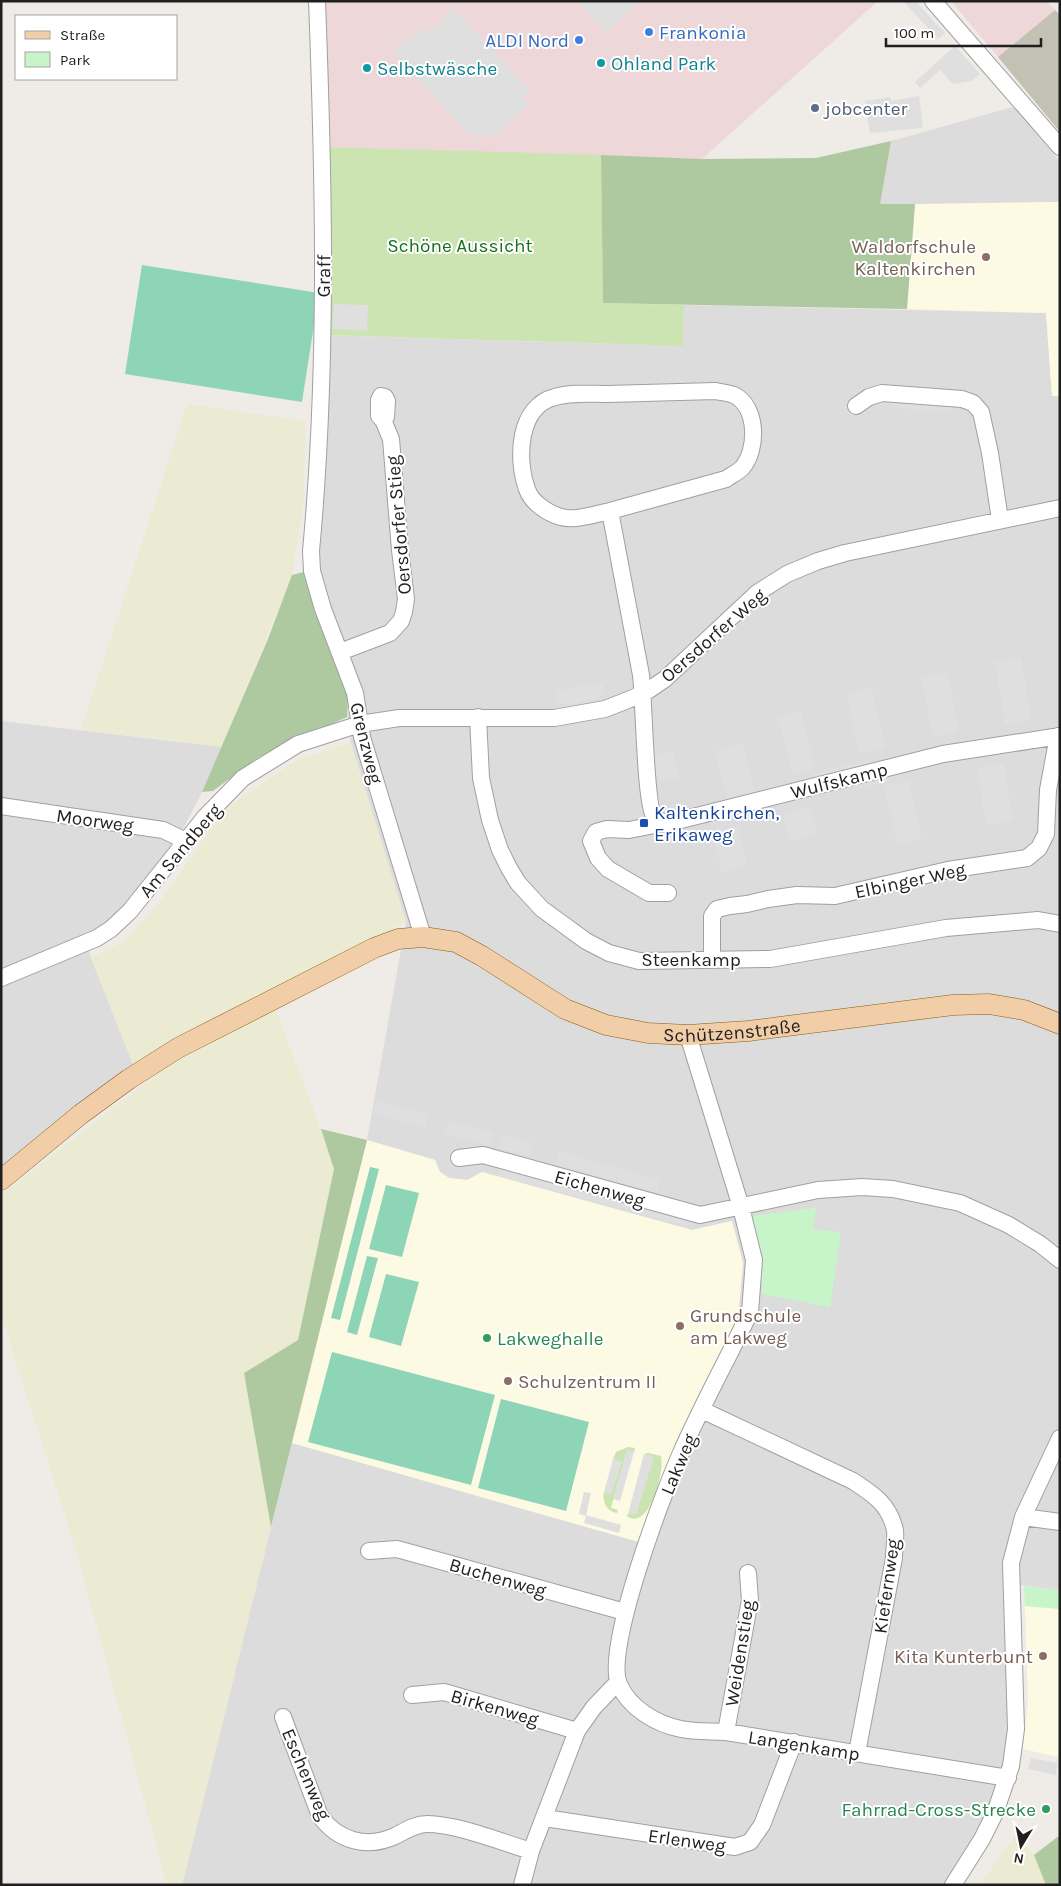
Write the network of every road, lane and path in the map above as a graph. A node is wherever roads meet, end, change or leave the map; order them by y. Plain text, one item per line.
1 (317, 1) edge
2 (933, 1) edge
3 (1060, 147) edge
4 (856, 406) dead end
5 (383, 420) dead end
6 (1060, 508) edge
7 (610, 511) junction
8 (1000, 520) junction
9 (311, 551) joint
10 (340, 652) junction
11 (643, 694) junction
12 (478, 717) junction
13 (360, 724) junction
14 (1059, 736) edge
15 (1, 806) edge
16 (665, 823) junction
17 (186, 841) junction
18 (668, 893) dead end
19 (1060, 924) edge
20 (423, 937) junction
21 (712, 960) junction
22 (1, 978) edge
23 (1060, 1024) edge
24 (688, 1035) junction
25 (458, 1158) dead end
26 (1, 1180) edge
27 (741, 1207) junction
28 (1060, 1260) edge
29 (702, 1410) junction
30 (1060, 1438) edge
31 (1023, 1517) junction
32 (1060, 1522) edge
33 (370, 1551) dead end
34 (748, 1573) dead end
35 (625, 1612) junction
36 (618, 1682) junction
37 (412, 1694) dead end
38 (284, 1718) dead end
39 (577, 1731) junction
40 (726, 1732) junction
41 (794, 1742) junction
42 (857, 1753) junction
43 (1008, 1778) junction
44 (545, 1818) junction
45 (531, 1851) junction
46 (522, 1885) edge
47 (953, 1885) edge

1 - 9 street, Graff
2 - 3 street
4 - 8 street
5 - 10 street, Oersdorfer Stieg
6 - 8 street, Oersdorfer Weg
7 - 7 street
7 - 11 street
8 - 11 street, Oersdorfer Weg
9 - 10 street, Grenzweg
10 - 13 street, Grenzweg
11 - 12 street, Oersdorfer Weg
11 - 16 street
12 - 13 street, Oersdorfer Weg
12 - 21 street, Steenkamp
13 - 17 street, Am Sandberg
13 - 20 street, Grenzweg
14 - 16 street, Wulfskamp
14 - 21 street, Elbinger Weg
15 - 17 street, Moorweg
16 - 18 street, Wulfskamp
17 - 22 street, Am Sandberg
19 - 21 street, Steenkamp
20 - 24 main road, Schützenstraße
20 - 26 main road, Schützenstraße
23 - 24 main road, Schützenstraße
24 - 27 street, Lakweg
25 - 27 street, Eichenweg
27 - 28 street, Eichenweg
27 - 29 street, Lakweg
29 - 35 street, Lakweg
29 - 42 street, Kiefernweg
30 - 31 street
31 - 32 street
31 - 43 street
33 - 35 street, Buchenweg
34 - 40 street, Weidenstieg
35 - 36 street, Lakweg
36 - 39 street
36 - 40 street, Langenkamp
37 - 39 street, Birkenweg
38 - 45 street, Eschenweg
39 - 44 street
40 - 41 street, Langenkamp
41 - 42 street, Langenkamp
41 - 44 street, Erlenweg
42 - 43 street, Langenkamp
43 - 47 street
44 - 45 street
45 - 46 street

